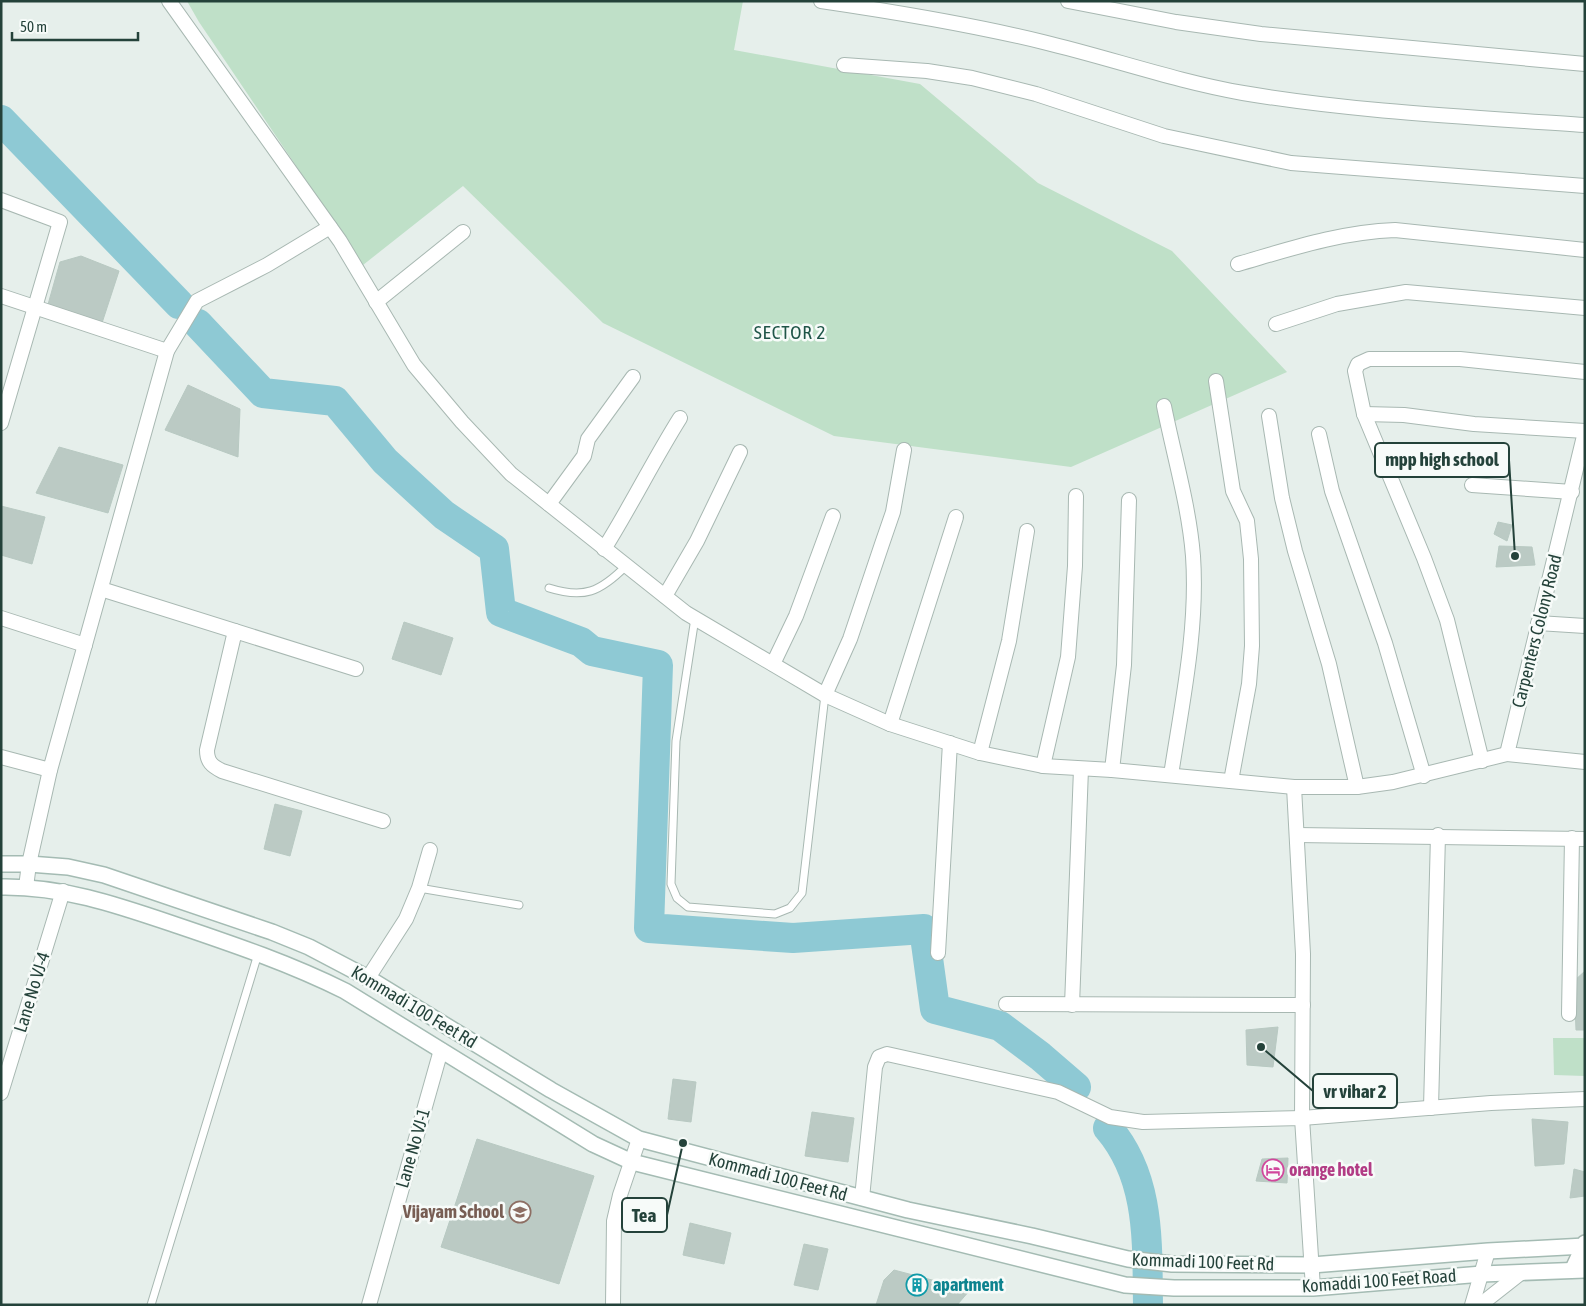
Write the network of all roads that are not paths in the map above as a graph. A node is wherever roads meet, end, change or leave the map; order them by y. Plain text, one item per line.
1 (169, 1) edge
2 (821, 1) edge
3 (1068, 1) edge
4 (1585, 64) edge
5 (844, 65) dead end
6 (1585, 125) edge
7 (1585, 186) edge
8 (1, 200) edge
9 (330, 227) junction
10 (463, 232) dead end
11 (1585, 250) edge
12 (1238, 264) dead end
13 (1, 296) edge
14 (376, 302) junction
15 (36, 308) junction
16 (1585, 308) edge
17 (1276, 324) dead end
18 (168, 351) junction
19 (1585, 372) edge
20 (632, 377) dead end
21 (1216, 382) dead end
22 (1164, 406) dead end
23 (1364, 414) junction
24 (1269, 416) dead end
25 (680, 418) dead end
26 (1, 423) edge
27 (1585, 431) edge
28 (1319, 434) dead end
29 (904, 450) dead end
30 (740, 452) dead end
31 (1472, 485) dead end
32 (1572, 492) junction
33 (1076, 496) dead end
34 (1128, 500) dead end
35 (549, 504) junction
36 (833, 516) dead end
37 (956, 517) dead end
38 (1027, 531) dead end
39 (604, 549) junction
40 (626, 566) junction
41 (549, 588) dead end
42 (101, 589) junction
43 (664, 596) junction
44 (1, 618) edge
45 (695, 618) junction
46 (1538, 623) junction
47 (1585, 626) edge
48 (235, 631) junction
49 (85, 645) junction
50 (773, 664) junction
51 (356, 670) dead end
52 (825, 695) junction
53 (890, 724) junction
54 (950, 743) junction
55 (980, 753) junction
56 (1506, 754) junction
57 (1, 756) edge
58 (1482, 761) junction
59 (1585, 762) edge
60 (1043, 766) junction
61 (1081, 768) junction
62 (50, 770) junction
63 (1112, 770) junction
64 (1171, 776) junction
65 (1424, 776) junction
66 (1230, 781) junction
67 (1294, 787) junction
68 (1357, 787) junction
69 (383, 821) dead end
70 (1297, 835) junction
71 (1438, 835) junction
72 (1579, 839) edge
73 (430, 850) dead end
74 (1, 864) edge
75 (29, 864) junction
76 (1, 887) edge
77 (26, 887) junction
78 (419, 888) junction
79 (63, 891) junction
80 (519, 905) dead end
81 (938, 953) dead end
82 (258, 954) junction
83 (368, 978) junction
84 (1006, 1004) dead end
85 (1072, 1005) junction
86 (1303, 1005) junction
87 (1569, 1014) dead end
88 (441, 1050) junction
89 (1, 1093) edge
90 (1585, 1099) edge
91 (1431, 1108) junction
92 (1302, 1118) junction
93 (639, 1139) junction
94 (632, 1162) junction
95 (862, 1198) junction
96 (1584, 1245) edge
97 (1488, 1251) junction
98 (1312, 1265) junction
99 (1579, 1270) edge
100 (1522, 1272) junction
101 (1482, 1274) junction
102 (1126, 1285) joint
103 (1314, 1288) junction
104 (151, 1305) edge
105 (369, 1305) edge
106 (613, 1305) edge
107 (1472, 1305) edge
108 (1480, 1305) edge

1 - 9 street
2 - 6 street
3 - 4 street
5 - 7 street
8 - 15 street
9 - 14 street
9 - 18 street
10 - 14 street
11 - 12 street
13 - 15 street
14 - 35 street
15 - 18 street
15 - 26 street
16 - 17 street
18 - 42 street
19 - 23 street
20 - 35 street
21 - 66 street
22 - 64 street
23 - 27 street
23 - 58 street
24 - 68 street
25 - 39 street
27 - 32 street, Carpenters Colony Road
28 - 65 street
29 - 52 street
30 - 43 street
31 - 32 street
32 - 46 street, Carpenters Colony Road
33 - 60 street
34 - 63 street
35 - 39 street
36 - 50 street
37 - 53 street
38 - 55 street
39 - 40 street
40 - 41 lane
40 - 43 street
42 - 48 street
42 - 49 street
43 - 45 street
44 - 49 street
45 - 50 street
45 - 52 lane
46 - 47 street
46 - 56 street, Carpenters Colony Road
48 - 51 street
48 - 69 street
49 - 62 street
50 - 52 street
52 - 53 street
53 - 54 street
54 - 55 street
54 - 81 street
55 - 60 street
56 - 58 street
56 - 59 street
57 - 62 street
58 - 65 street
60 - 61 street
61 - 63 street
61 - 85 street
62 - 75 street
63 - 64 street
64 - 66 street
65 - 68 street
66 - 67 street
67 - 68 street
67 - 70 street
70 - 71 street
70 - 86 street
71 - 72 street
71 - 91 street
72 - 87 street
73 - 78 street
74 - 75 main road, Kommadi 100 Feet Rd
75 - 77 street
75 - 83 main road, Kommadi 100 Feet Rd
76 - 77 main road, Kommadi 100 Feet Rd
77 - 79 main road, Kommadi 100 Feet Rd
78 - 80 lane
78 - 83 street
79 - 82 main road, Kommadi 100 Feet Rd
79 - 89 street, Lane No VJ-4
82 - 88 main road, Kommadi 100 Feet Rd
82 - 104 lane
83 - 93 main road, Kommadi 100 Feet Rd
84 - 85 street
85 - 86 street
86 - 92 street
88 - 94 main road, Kommadi 100 Feet Rd
88 - 105 street, Lane No VJ-1
90 - 91 street
91 - 92 street
92 - 95 street
92 - 98 street
93 - 94 street
93 - 95 main road, Kommadi 100 Feet Rd
94 - 102 main road, Kommadi 100 Feet Rd
94 - 106 street
95 - 98 main road, Kommadi 100 Feet Rd
96 - 97 main road, Kommadi 100 Feet Rd
96 - 99 main road
97 - 98 main road, Kommadi 100 Feet Rd
97 - 101 street
98 - 103 street
99 - 100 main road, Komaddi 100 Feet Road
100 - 101 main road, Komaddi 100 Feet Road
100 - 108 street
101 - 103 main road, Komaddi 100 Feet Road
101 - 107 street
102 - 103 main road, Komaddi 100 Feet Road

